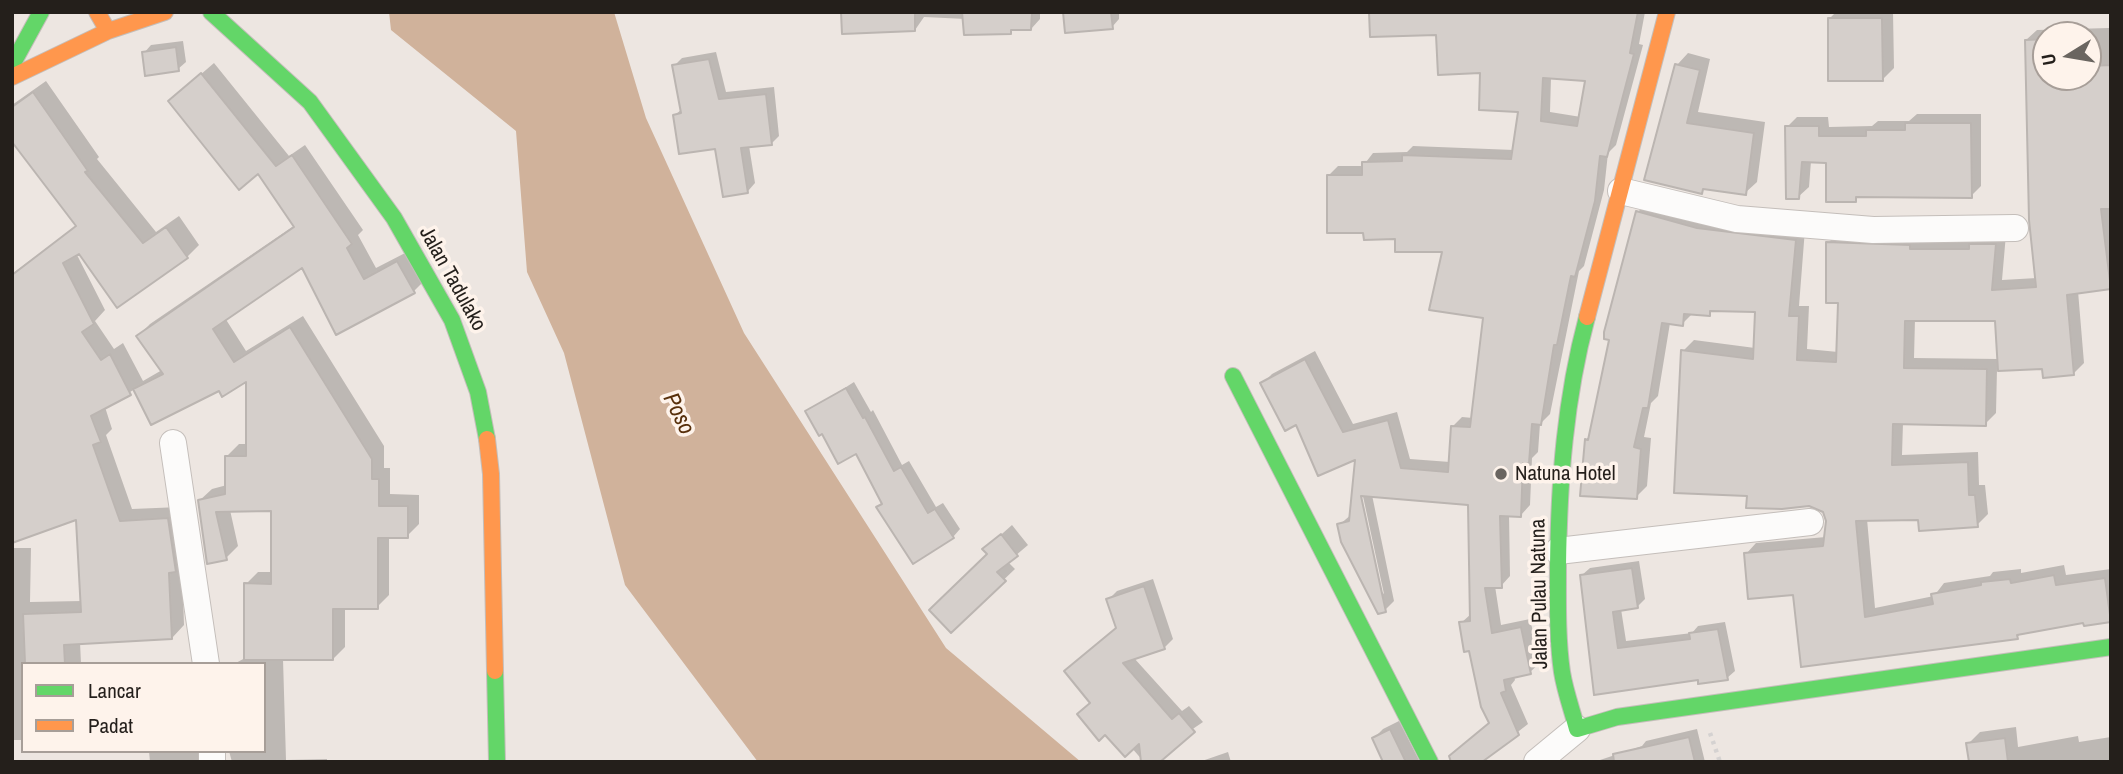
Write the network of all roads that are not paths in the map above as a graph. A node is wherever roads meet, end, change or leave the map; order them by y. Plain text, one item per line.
1 (41, 12) edge
2 (97, 12) edge
3 (211, 12) edge
4 (1667, 12) edge
5 (161, 13) edge
6 (108, 31) junction
7 (12, 65) edge
8 (12, 77) edge
9 (1621, 191) junction
10 (2015, 228) dead end
11 (1233, 376) dead end
12 (173, 443) dead end
13 (1810, 522) dead end
14 (1558, 551) junction
15 (2111, 647) edge
16 (206, 662) edge
17 (1577, 729) junction
18 (497, 762) edge
19 (1430, 762) edge
20 (1537, 762) edge

1 - 7 main road
2 - 6 main road
3 - 18 main road, Jalan Tadulako
4 - 9 main road, Jalan Pulau Natuna
5 - 6 main road
6 - 8 main road
9 - 10 street
9 - 14 main road, Jalan Pulau Natuna
11 - 19 main road
12 - 16 street
13 - 14 street
14 - 17 main road, Jalan Pulau Natuna
15 - 17 main road
17 - 20 street

